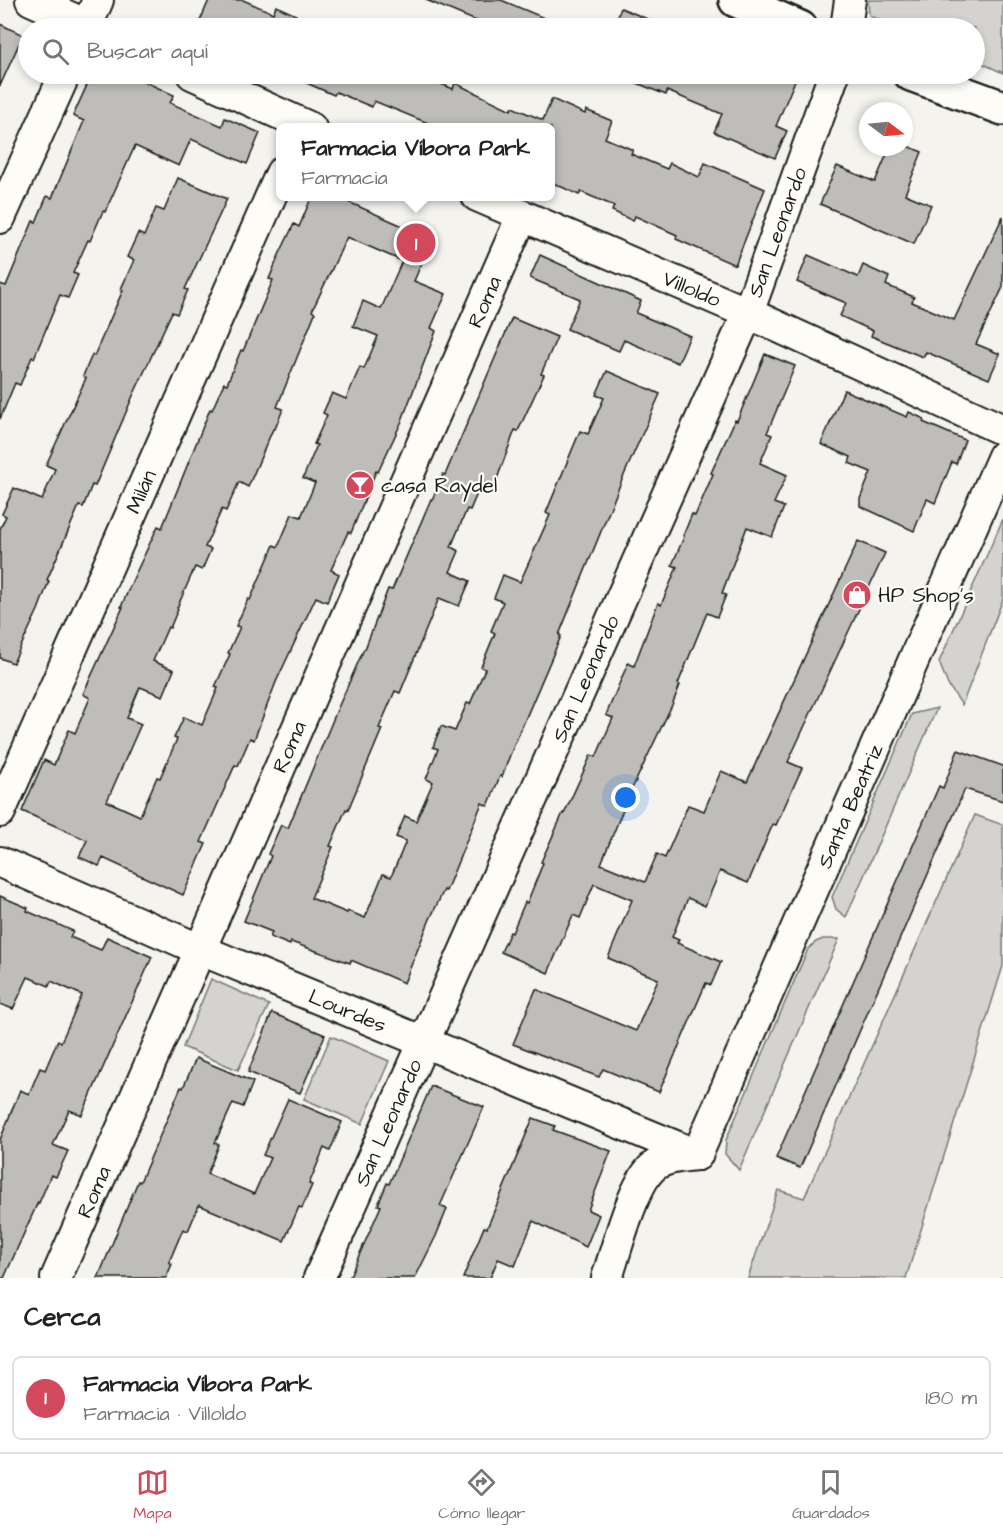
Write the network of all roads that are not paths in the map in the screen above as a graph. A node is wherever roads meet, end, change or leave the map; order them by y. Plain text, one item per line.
1 (31, 0) edge
2 (736, 0) edge
3 (850, 0) edge
4 (82, 18) edge
5 (777, 18) edge
6 (847, 18) edge
7 (61, 84) edge
8 (214, 84) edge
9 (830, 84) edge
10 (938, 84) edge
11 (1003, 108) edge
12 (298, 123) edge
13 (276, 184) edge
14 (488, 201) edge
15 (522, 216) junction
16 (0, 219) edge
17 (748, 313) junction
18 (1003, 430) edge
19 (1003, 456) edge
20 (0, 812) edge
21 (0, 862) edge
22 (201, 950) junction
23 (423, 1043) junction
24 (697, 1155) junction
25 (56, 1278) edge
26 (319, 1278) edge
27 (608, 1278) edge

1 - 4 street
2 - 5 main road
3 - 6 street
7 - 16 street
8 - 12 street
9 - 17 street, San Leonardo
10 - 11 main road
13 - 20 street, Milán
14 - 15 street, Villoldo
15 - 17 street, Villoldo
15 - 22 street, Roma
17 - 18 street, Villoldo
17 - 23 street, San Leonardo
19 - 24 street, Santa Beatriz
21 - 22 street, Lourdes
22 - 23 street, Lourdes
22 - 25 street, Roma
23 - 24 street, Lourdes
23 - 26 street, San Leonardo
24 - 27 street

